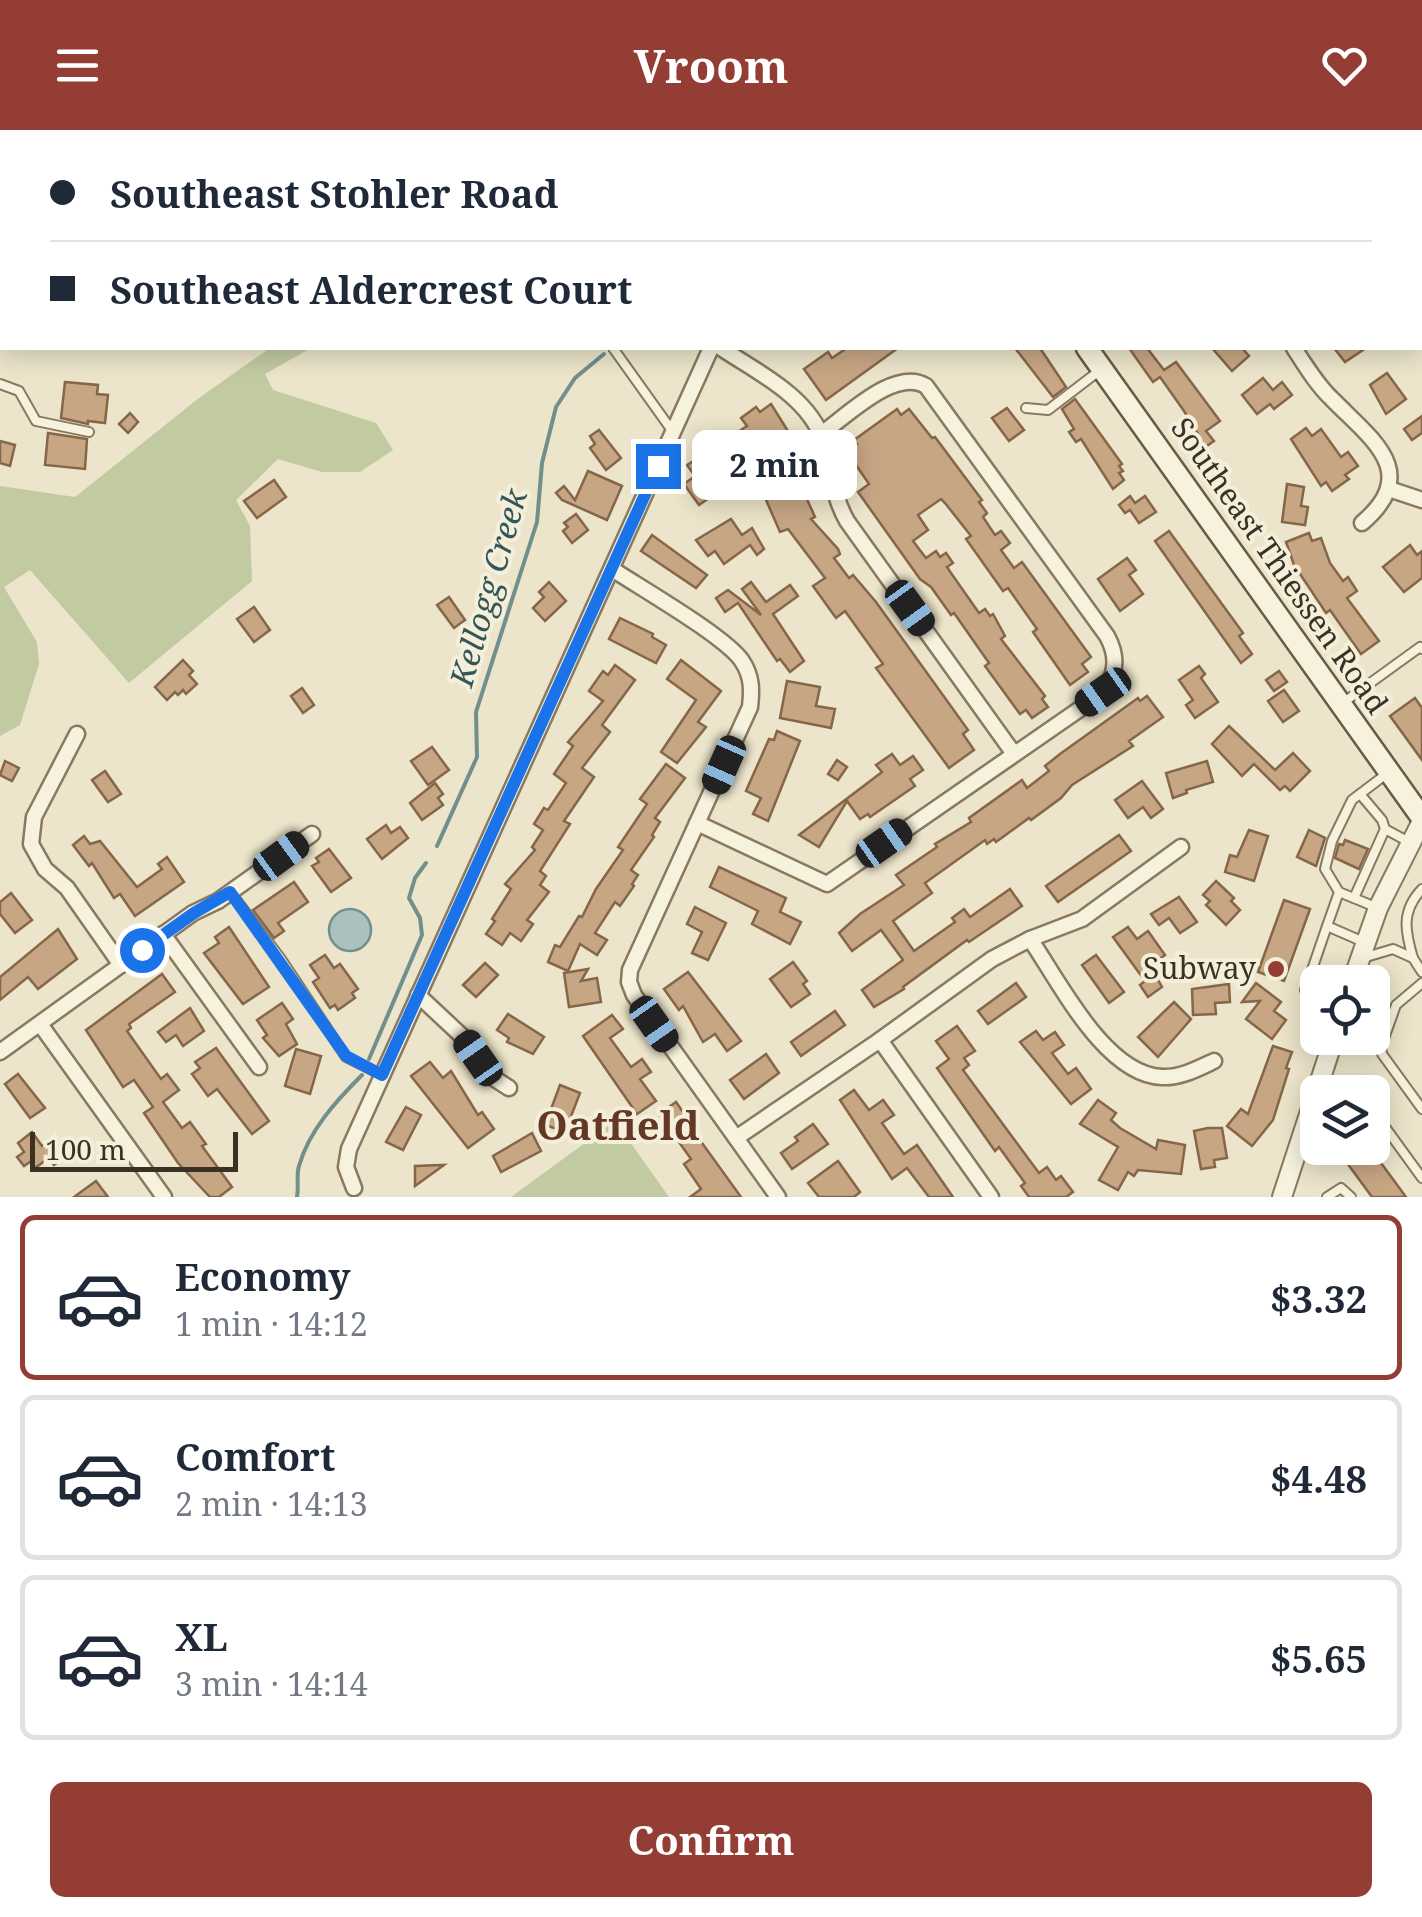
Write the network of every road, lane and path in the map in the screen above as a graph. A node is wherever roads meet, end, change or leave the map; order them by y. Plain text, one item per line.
1 (614, 350) edge
2 (710, 350) edge
3 (725, 350) edge
4 (1088, 350) edge
5 (1295, 350) edge
6 (1102, 368) junction
7 (0, 384) edge
8 (1026, 408) dead end
9 (89, 432) dead end
10 (673, 432) junction
11 (821, 434) junction
12 (1392, 490) junction
13 (1422, 500) edge
14 (1362, 523) dead end
15 (612, 569) junction
16 (1422, 650) edge
17 (1341, 704) junction
18 (77, 734) dead end
19 (1014, 754) junction
20 (1388, 772) junction
21 (1360, 794) junction
22 (1422, 820) edge
23 (697, 823) junction
24 (1385, 829) junction
25 (312, 834) dead end
26 (1409, 842) junction
27 (1181, 847) dead end
28 (1422, 889) edge
29 (230, 892) junction
30 (1339, 892) junction
31 (1354, 898) junction
32 (1378, 908) junction
33 (1327, 926) junction
34 (163, 934) junction
35 (1030, 939) junction
36 (1366, 943) junction
37 (1412, 958) junction
38 (1359, 962) junction
39 (121, 965) junction
40 (1314, 965) edge
41 (1358, 965) edge
42 (1422, 972) edge
43 (1422, 983) edge
44 (418, 996) junction
45 (40, 1024) junction
46 (880, 1040) junction
47 (0, 1052) edge
48 (1214, 1061) dead end
49 (259, 1067) dead end
50 (382, 1075) junction
51 (509, 1088) dead end
52 (1422, 1109) edge
53 (1390, 1134) edge
54 (736, 1138) junction
55 (1300, 1153) edge
56 (1422, 1178) edge
57 (354, 1188) dead end
58 (164, 1197) edge
59 (778, 1197) edge
60 (991, 1197) edge
61 (1282, 1197) edge
62 (1326, 1197) edge
63 (1352, 1197) edge

1 - 10 lane
2 - 10 street
3 - 11 street
4 - 6 main road, Southeast Thiessen Road
5 - 12 street
6 - 8 lane
6 - 17 main road, Southeast Thiessen Road
7 - 9 lane
10 - 15 street
11 - 19 street
11 - 19 street
12 - 13 street
12 - 14 street
15 - 23 street
15 - 44 street
16 - 17 lane
17 - 20 main road, Southeast Thiessen Road
18 - 39 street
19 - 23 street
20 - 21 lane
20 - 22 main road, Southeast Thiessen Road
21 - 24 lane
21 - 30 lane
22 - 26 street
23 - 54 street
24 - 26 lane
24 - 31 lane
25 - 29 street
26 - 32 street
27 - 35 street
28 - 37 lane
29 - 34 street
29 - 50 lane
30 - 31 lane
30 - 33 lane
31 - 32 lane
32 - 36 street
33 - 36 lane
33 - 40 lane
34 - 39 street
34 - 49 street
35 - 46 street
35 - 48 street
36 - 38 street
37 - 38 lane
37 - 42 lane
38 - 41 street
39 - 45 street
43 - 52 lane
44 - 50 street
44 - 51 street
45 - 47 street
45 - 58 street
46 - 54 street
46 - 60 street
50 - 57 street
53 - 56 lane
54 - 59 street
55 - 61 street
62 - 63 lane

